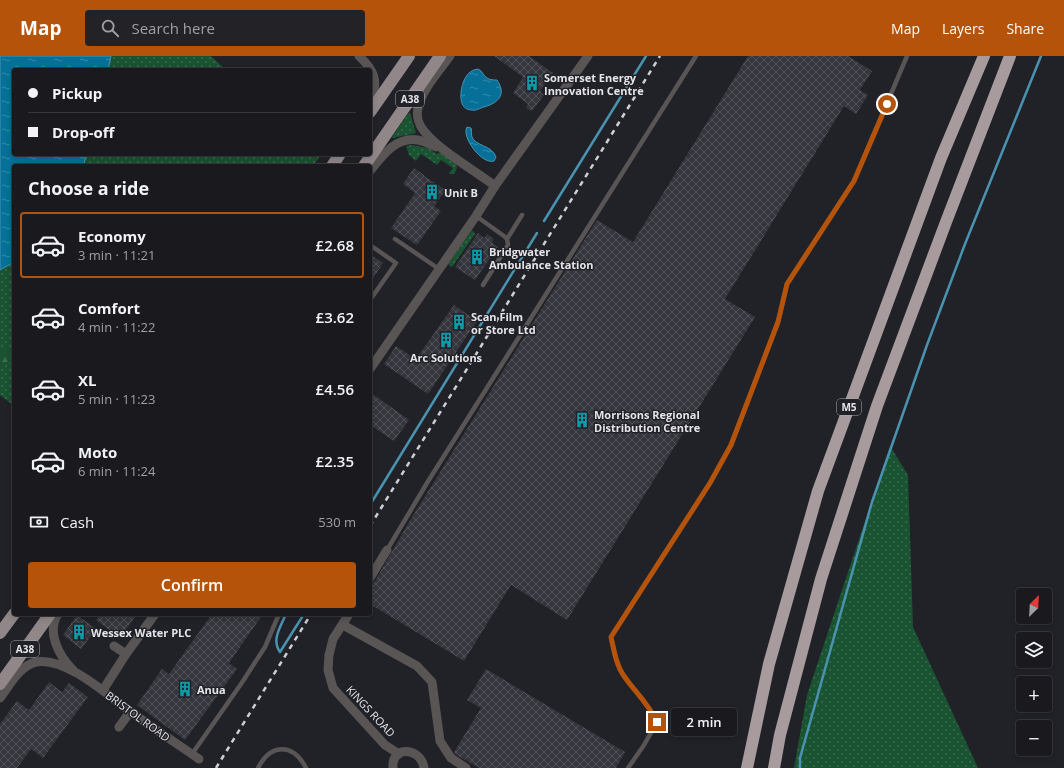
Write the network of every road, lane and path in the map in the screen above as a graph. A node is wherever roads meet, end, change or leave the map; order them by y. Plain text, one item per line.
1 (359, 56) edge
2 (409, 56) edge
3 (440, 56) edge
4 (450, 56) edge
5 (588, 56) edge
6 (696, 56) edge
7 (907, 56) edge
8 (984, 56) edge
9 (1010, 56) edge
10 (370, 68) edge
11 (372, 71) edge
12 (372, 94) edge
13 (372, 109) edge
14 (448, 152) junction
15 (372, 154) edge
16 (372, 168) edge
17 (495, 186) junction
18 (522, 215) dead end
19 (476, 216) junction
20 (395, 239) dead end
21 (507, 239) junction
22 (372, 246) edge
23 (440, 269) junction
24 (483, 285) dead end
25 (372, 297) edge
26 (372, 366) edge
27 (387, 550) joint
28 (372, 575) edge
29 (13, 616) edge
30 (49, 616) edge
31 (56, 616) edge
32 (153, 616) edge
33 (278, 616) edge
34 (348, 616) edge
35 (343, 625) junction
36 (0, 633) edge
37 (114, 646) dead end
38 (126, 654) junction
39 (77, 673) junction
40 (0, 684) edge
41 (103, 690) junction
42 (0, 698) edge
43 (130, 712) junction
44 (119, 727) dead end
45 (385, 745) junction
46 (400, 754) junction
47 (195, 756) joint
48 (393, 764) edge
49 (258, 768) edge
50 (306, 768) edge
51 (424, 768) edge
52 (466, 768) edge
53 (628, 768) edge
54 (747, 768) edge
55 (774, 768) edge

1 - 10 street
2 - 13 main road, A38
3 - 15 main road, A38
4 - 14 street
5 - 17 street
6 - 27 lane
7 - 53 lane
8 - 54 highway, M5
9 - 55 highway, M5
11 - 12 street
14 - 16 street
14 - 17 street
17 - 19 street
18 - 21 lane
19 - 21 lane
19 - 23 street
20 - 23 lane
21 - 24 lane
22 - 25 lane
23 - 26 street
27 - 28 street
29 - 36 main road, A38
30 - 40 main road, A38
31 - 39 street, BRISTOL ROAD
32 - 38 street
33 - 47 lane
34 - 35 street, KINGS ROAD
35 - 45 street, KINGS ROAD
35 - 52 street
37 - 38 street
38 - 41 street
39 - 41 street, BRISTOL ROAD
39 - 42 street, BRISTOL ROAD
41 - 43 street, BRISTOL ROAD
43 - 44 street
43 - 47 street, BRISTOL ROAD
45 - 46 street, KINGS ROAD
45 - 48 street
46 - 48 street
46 - 51 street
49 - 50 lane

